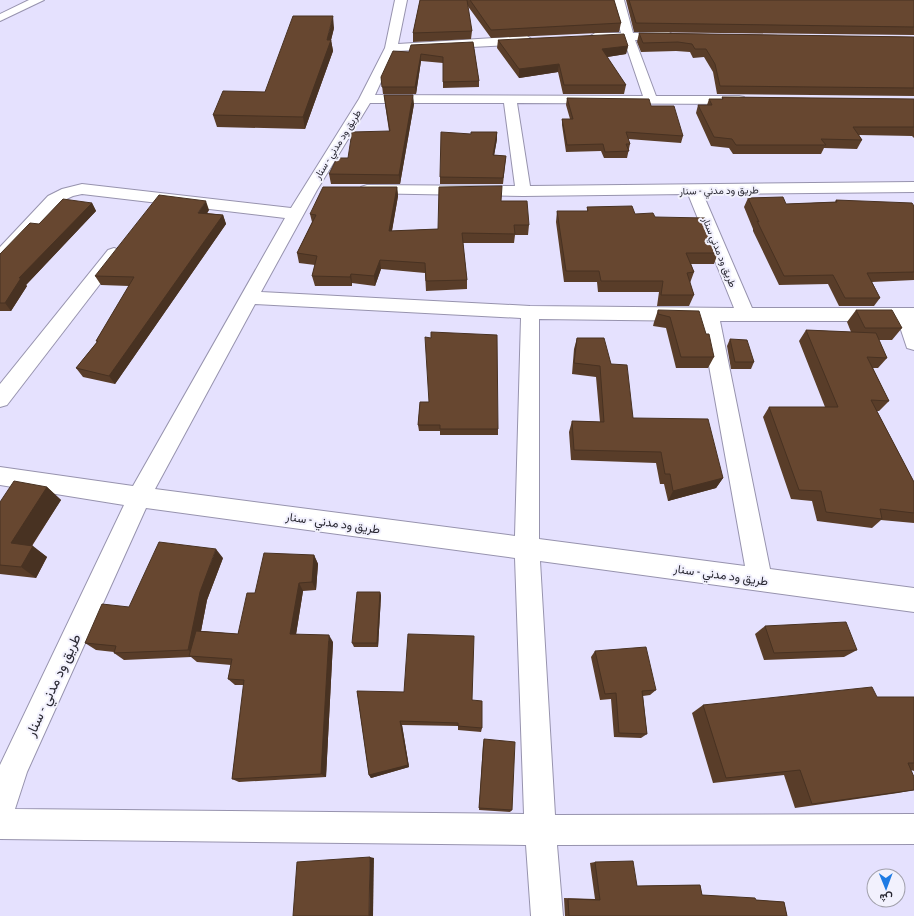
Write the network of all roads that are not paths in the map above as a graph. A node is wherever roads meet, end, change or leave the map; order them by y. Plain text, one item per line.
1 (38, 0) edge
2 (401, 0) edge
3 (618, 0) edge
4 (0, 18) edge
5 (628, 36) junction
6 (682, 37) edge
7 (580, 38) edge
8 (541, 39) edge
9 (391, 48) junction
10 (366, 99) junction
11 (651, 99) junction
12 (510, 100) junction
13 (754, 100) edge
14 (914, 187) edge
15 (349, 190) edge
16 (694, 190) junction
17 (523, 191) junction
18 (296, 214) junction
19 (123, 242) edge
20 (0, 257) edge
21 (250, 298) junction
22 (530, 312) junction
23 (709, 314) junction
24 (909, 314) edge
25 (746, 315) junction
26 (914, 343) edge
27 (0, 399) edge
28 (0, 476) edge
29 (139, 497) junction
30 (527, 549) junction
31 (760, 580) junction
32 (914, 600) edge
33 (7, 768) edge
34 (0, 808) edge
35 (0, 824) edge
36 (914, 829) edge
37 (540, 830) junction
38 (547, 916) edge

1 - 4 street
2 - 9 street, طريق ود مدني - سنار
3 - 5 street
5 - 6 street
5 - 7 street
5 - 11 street
8 - 9 street
9 - 10 street, طريق ود مدني - سنار
10 - 12 street, طريق ود مدني - سنار
10 - 18 street, طريق ود مدني - سنار
11 - 12 street, طريق ود مدني - سنار
11 - 13 street, طريق ود مدني - سنار
12 - 17 street
14 - 16 street, طريق ود مدني - سنار
15 - 17 street, طريق ود مدني - سنار
16 - 17 street, طريق ود مدني - سنار
16 - 25 street, طريق ود مدني سنار
18 - 20 street
18 - 21 street, طريق ود مدني - سنار
19 - 27 street
21 - 22 street
21 - 29 street, طريق ود مدني - سنار
22 - 23 street
22 - 30 street
23 - 25 street
23 - 31 street
24 - 25 street
24 - 26 street
28 - 29 street, طريق ود مدني - سنار
29 - 30 street, طريق ود مدني - سنار
29 - 33 street, طريق ود مدني - سنار
30 - 31 street, طريق ود مدني - سنار
30 - 37 street
31 - 32 street, طريق ود مدني - سنار
33 - 34 street, طريق ود مدني - سنار
35 - 37 street
36 - 37 street
37 - 38 street

